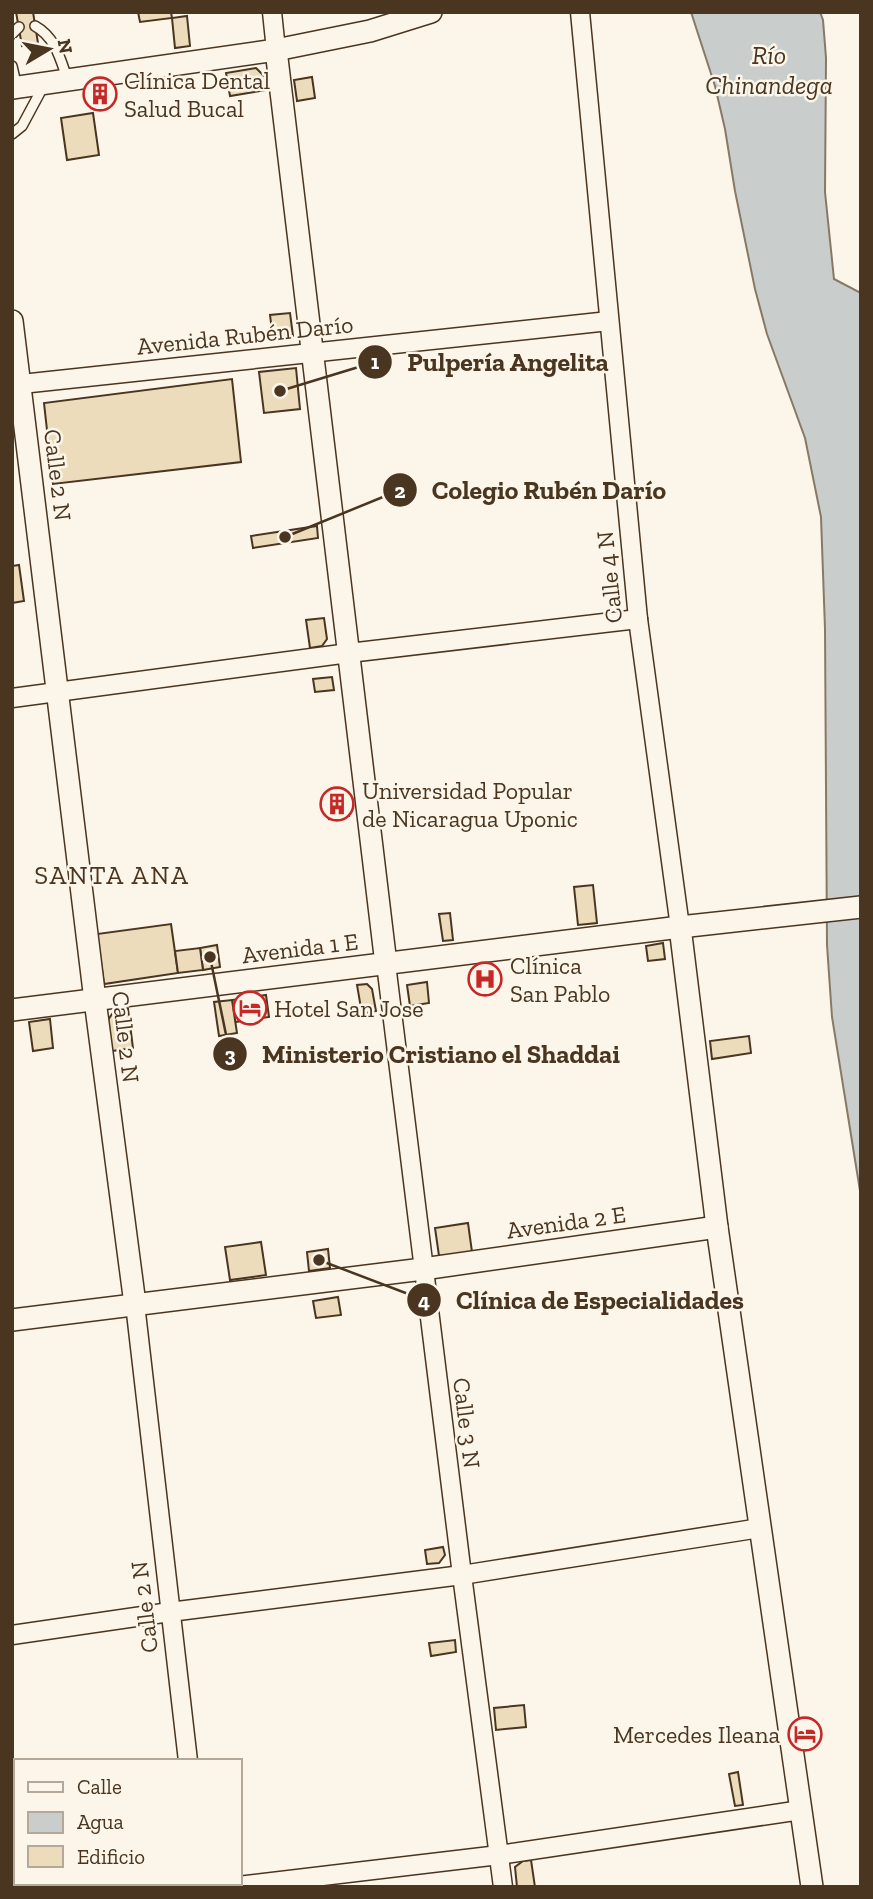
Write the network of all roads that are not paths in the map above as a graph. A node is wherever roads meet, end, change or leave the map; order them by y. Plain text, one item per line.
1 (272, 12) edge
2 (431, 12) edge
3 (580, 12) edge
4 (35, 26) dead end
5 (276, 50) junction
6 (12, 66) edge
7 (67, 80) junction
8 (45, 83) junction
9 (15, 88) edge
10 (12, 134) edge
11 (12, 321) edge
12 (609, 321) junction
13 (311, 353) junction
14 (16, 384) edge
15 (638, 619) junction
16 (349, 653) junction
17 (58, 691) junction
18 (12, 698) edge
19 (861, 907) edge
20 (680, 927) junction
21 (386, 964) junction
22 (95, 1000) junction
23 (12, 1010) edge
24 (717, 1227) junction
25 (423, 1269) junction
26 (135, 1304) junction
27 (12, 1320) edge
28 (760, 1528) junction
29 (462, 1575) junction
30 (170, 1612) junction
31 (12, 1635) edge
32 (188, 1759) edge
33 (801, 1810) junction
34 (499, 1855) junction
35 (230, 1887) edge
36 (503, 1887) edge
37 (812, 1887) edge

1 - 5 street
2 - 5 street
3 - 12 street, Calle 4 N
4 - 7 lane
5 - 7 street
5 - 13 street
6 - 9 lane
7 - 8 street
8 - 9 street
8 - 10 lane
11 - 14 street, Calle 2 N
12 - 13 street, Avenida Rubén Darío
12 - 15 street, Calle 4 N
13 - 14 street, Avenida Rubén Darío
13 - 16 street
14 - 17 street, Calle 2 N
15 - 16 street
15 - 20 street, Calle 4 N
16 - 17 street
16 - 21 street
17 - 18 street
17 - 22 street, Calle 2 N
19 - 20 street, Avenida 1 E
20 - 21 street, Avenida 1 E
20 - 24 street
21 - 22 street, Avenida 1 E
21 - 25 street, Calle 3 N
22 - 23 street, Avenida 1 E
22 - 26 street, Calle 2 N
24 - 25 street, Avenida 2 E
24 - 28 street
25 - 26 street, Avenida 2 E
25 - 29 street, Calle 3 N
26 - 27 street, Avenida 2 E
26 - 30 street, Calle 2 N
28 - 29 street
28 - 33 street
29 - 30 street
29 - 34 street, Calle 3 N
30 - 31 street
30 - 32 street, Calle 2 N
33 - 34 street
33 - 37 street
34 - 35 street
34 - 36 street, Calle 3 N

